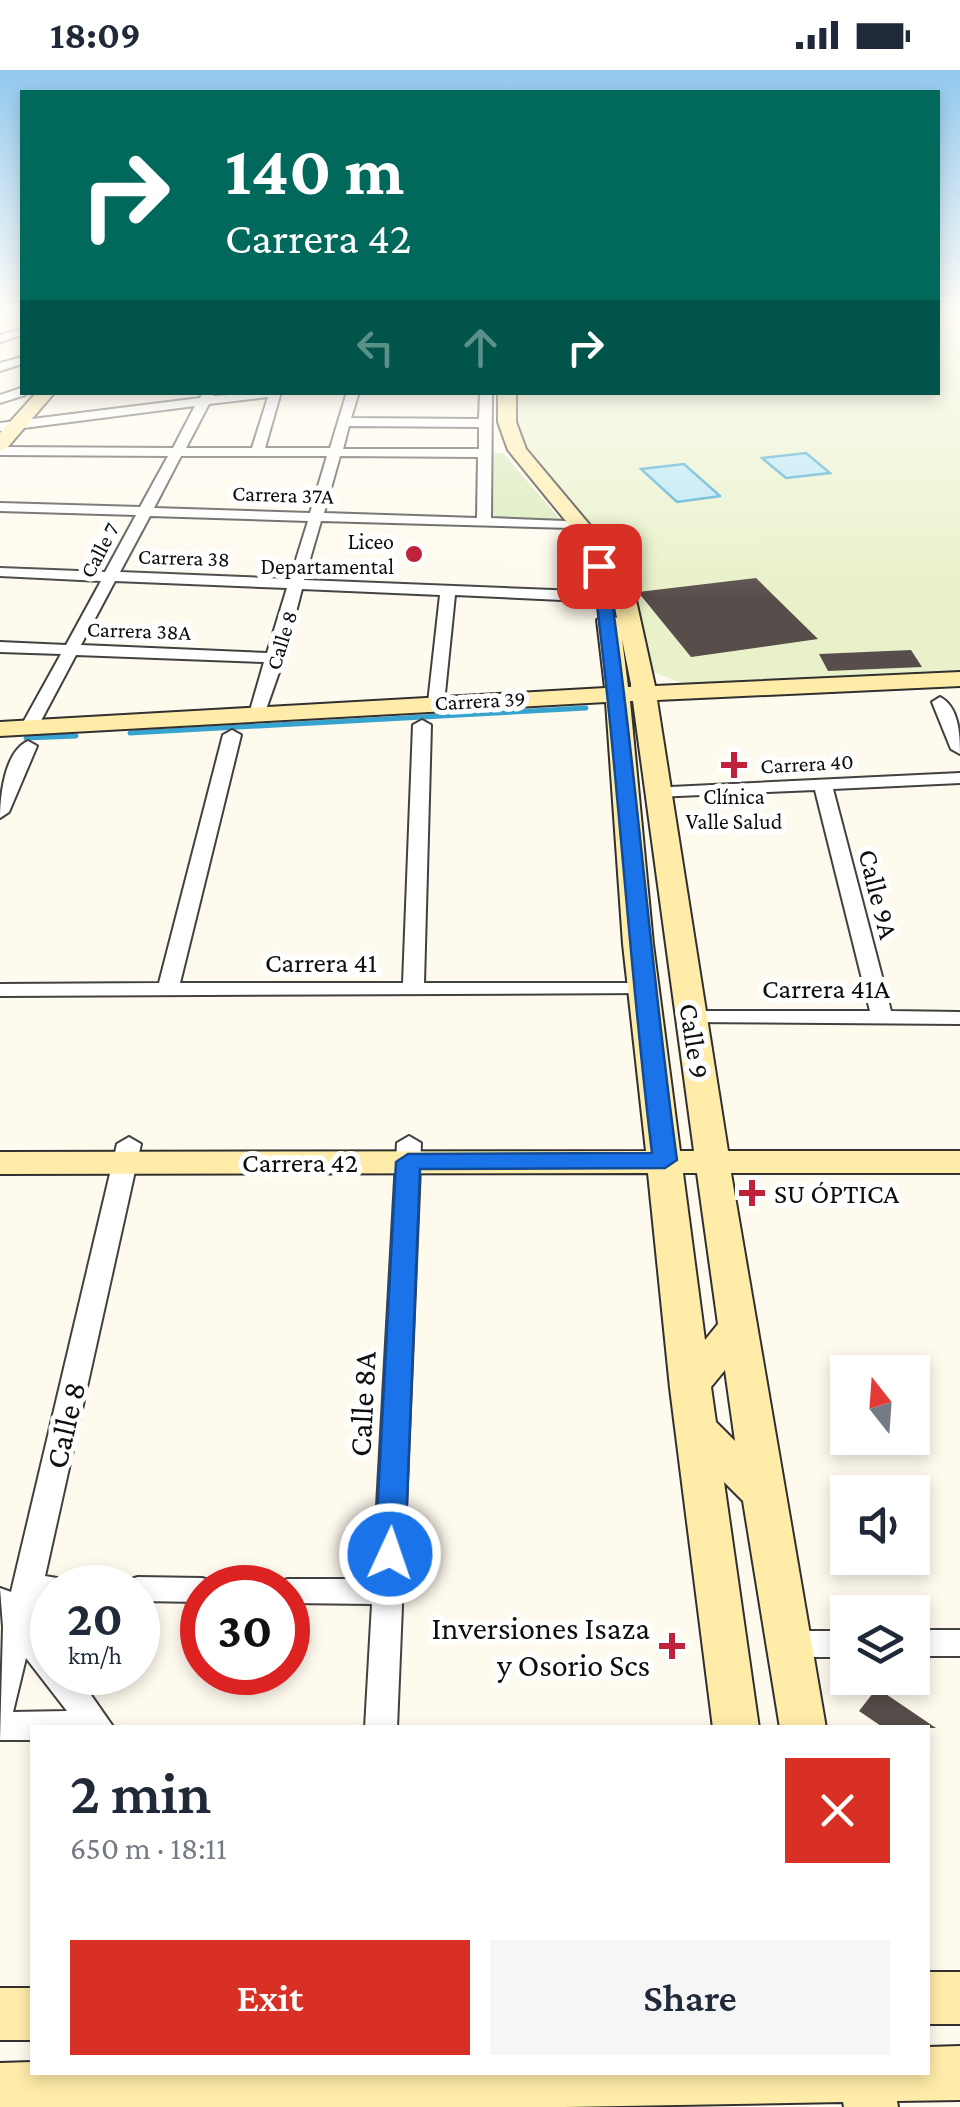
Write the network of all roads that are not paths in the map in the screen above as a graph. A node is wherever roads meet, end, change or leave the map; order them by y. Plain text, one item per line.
1 (30, 407) edge
2 (138, 407) edge
3 (201, 407) edge
4 (270, 407) edge
5 (348, 407) edge
6 (486, 407) edge
7 (497, 407) edge
8 (507, 407) edge
9 (344, 422) junction
10 (485, 423) junction
11 (9, 426) edge
12 (0, 448) edge
13 (177, 452) junction
14 (257, 452) junction
15 (336, 452) junction
16 (485, 454) junction
17 (529, 474) junction
18 (0, 507) edge
19 (145, 512) junction
20 (317, 518) junction
21 (484, 523) junction
22 (565, 525) junction
23 (0, 572) edge
24 (110, 576) junction
25 (298, 584) junction
26 (448, 591) junction
27 (605, 597) junction
28 (0, 648) edge
29 (70, 650) junction
30 (276, 658) junction
31 (636, 660) junction
32 (960, 679) edge
33 (713, 690) junction
34 (950, 701) edge
35 (436, 702) junction
36 (645, 704) junction
37 (617, 705) junction
38 (256, 714) junction
39 (83, 725) junction
40 (422, 725) junction
41 (0, 729) edge
42 (232, 736) junction
43 (28, 737) junction
44 (113, 742) junction
45 (0, 747) edge
46 (960, 749) edge
47 (960, 778) edge
48 (822, 784) junction
49 (656, 792) junction
50 (0, 812) edge
51 (413, 989) junction
52 (642, 989) junction
53 (0, 990) edge
54 (168, 990) junction
55 (691, 1017) junction
56 (882, 1018) junction
57 (960, 1018) edge
58 (960, 1142) edge
59 (0, 1144) edge
60 (664, 1151) junction
61 (409, 1152) junction
62 (712, 1152) junction
63 (128, 1153) junction
64 (960, 1162) edge
65 (0, 1163) edge
66 (738, 1325) junction
67 (689, 1388) junction
68 (696, 1428) junction
69 (763, 1495) junction
70 (310, 1591) edge
71 (388, 1592) junction
72 (25, 1600) edge
73 (960, 1643) edge
74 (789, 1644) junction
75 (830, 1644) edge
76 (930, 1644) edge
77 (73, 1695) edge
78 (0, 1706) edge
79 (96, 1725) edge
80 (380, 1725) edge
81 (736, 1725) edge
82 (802, 1725) edge
83 (0, 1726) edge
84 (30, 1726) edge
85 (930, 1998) edge
86 (960, 1998) edge
87 (0, 2014) edge
88 (30, 2014) edge
89 (930, 2073) edge
90 (960, 2073) edge
91 (852, 2075) edge
92 (865, 2075) edge
93 (786, 2085) edge
94 (0, 2090) edge
95 (469, 2094) edge
96 (339, 2095) edge
97 (112, 2097) edge
98 (872, 2107) edge

1 - 11 main road
2 - 11 street
3 - 13 street, Calle 7
4 - 14 street
5 - 9 street, Calle 8
6 - 10 street
7 - 17 main road, Calle 9
8 - 17 main road, Calle 9
9 - 10 street
9 - 15 street, Calle 8
10 - 16 street
11 - 12 main road
12 - 13 street
13 - 14 street
13 - 19 street, Calle 7
14 - 15 street
15 - 16 street
15 - 20 street, Calle 8
16 - 21 street
17 - 22 main road, Calle 9
17 - 31 main road, Calle 9
18 - 19 street, Carrera 37A
19 - 20 street, Carrera 37A
19 - 24 street, Calle 7
20 - 21 street, Carrera 37A
20 - 25 street, Calle 8
21 - 22 street, Carrera 37A
22 - 27 main road, Calle 9
23 - 24 street, Carrera 38
24 - 25 street, Carrera 38
24 - 29 street, Calle 7
25 - 26 street, Carrera 38
25 - 30 street, Calle 8
26 - 27 street, Carrera 38
26 - 35 street
27 - 37 main road, Calle 9
28 - 29 street, Carrera 38A
29 - 30 street, Carrera 38A
29 - 43 street, Calle 7
30 - 38 street, Calle 8
31 - 33 main road
31 - 36 main road, Calle 9
32 - 33 main road, Carrera 39
33 - 36 main road, Carrera 39
34 - 36 main road, Carrera 39
34 - 46 street
35 - 37 main road, Carrera 39
35 - 38 main road, Carrera 39
36 - 37 main road, Carrera 39
36 - 49 main road, Calle 9
37 - 40 main road, Carrera 39
37 - 52 main road, Calle 9
38 - 39 main road, Carrera 39
39 - 43 main road, Carrera 39
39 - 44 main road
40 - 42 main road, Carrera 39
40 - 51 street
41 - 43 main road, Carrera 39
42 - 44 main road, Carrera 39
42 - 54 street
43 - 44 main road, Carrera 39
43 - 45 main road, Carrera 39
43 - 50 street, Calle 7
47 - 48 street, Carrera 40
48 - 49 street, Carrera 40
48 - 56 street, Calle 9A
49 - 55 main road, Calle 9
51 - 52 street, Carrera 41
51 - 54 street, Carrera 41
52 - 60 main road, Calle 9
53 - 54 street, Carrera 41
55 - 56 street, Carrera 41A
55 - 62 main road, Calle 9
56 - 57 street, Carrera 41A
58 - 62 main road, Carrera 42
59 - 63 main road, Carrera 42
60 - 61 main road, Carrera 42
60 - 62 main road, Carrera 42
60 - 67 main road, Calle 9
61 - 63 main road, Carrera 42
61 - 71 street, Calle 8A
62 - 64 main road, Carrera 42
62 - 66 main road, Calle 9
63 - 65 main road, Carrera 42
63 - 72 street, Calle 8
66 - 67 main road
66 - 69 main road, Calle 9
67 - 68 main road, Calle 9
68 - 69 main road
68 - 81 main road, Calle 9
69 - 74 main road, Calle 9
70 - 71 street
71 - 80 street, Calle 8A
72 - 78 street, Calle 8
73 - 76 street
74 - 75 street
74 - 82 main road, Calle 9
77 - 79 street
83 - 84 street
85 - 86 main road
87 - 88 main road
89 - 90 main road
91 - 93 main road
92 - 98 main road
93 - 95 main road
94 - 97 main road
95 - 96 main road
96 - 97 main road

